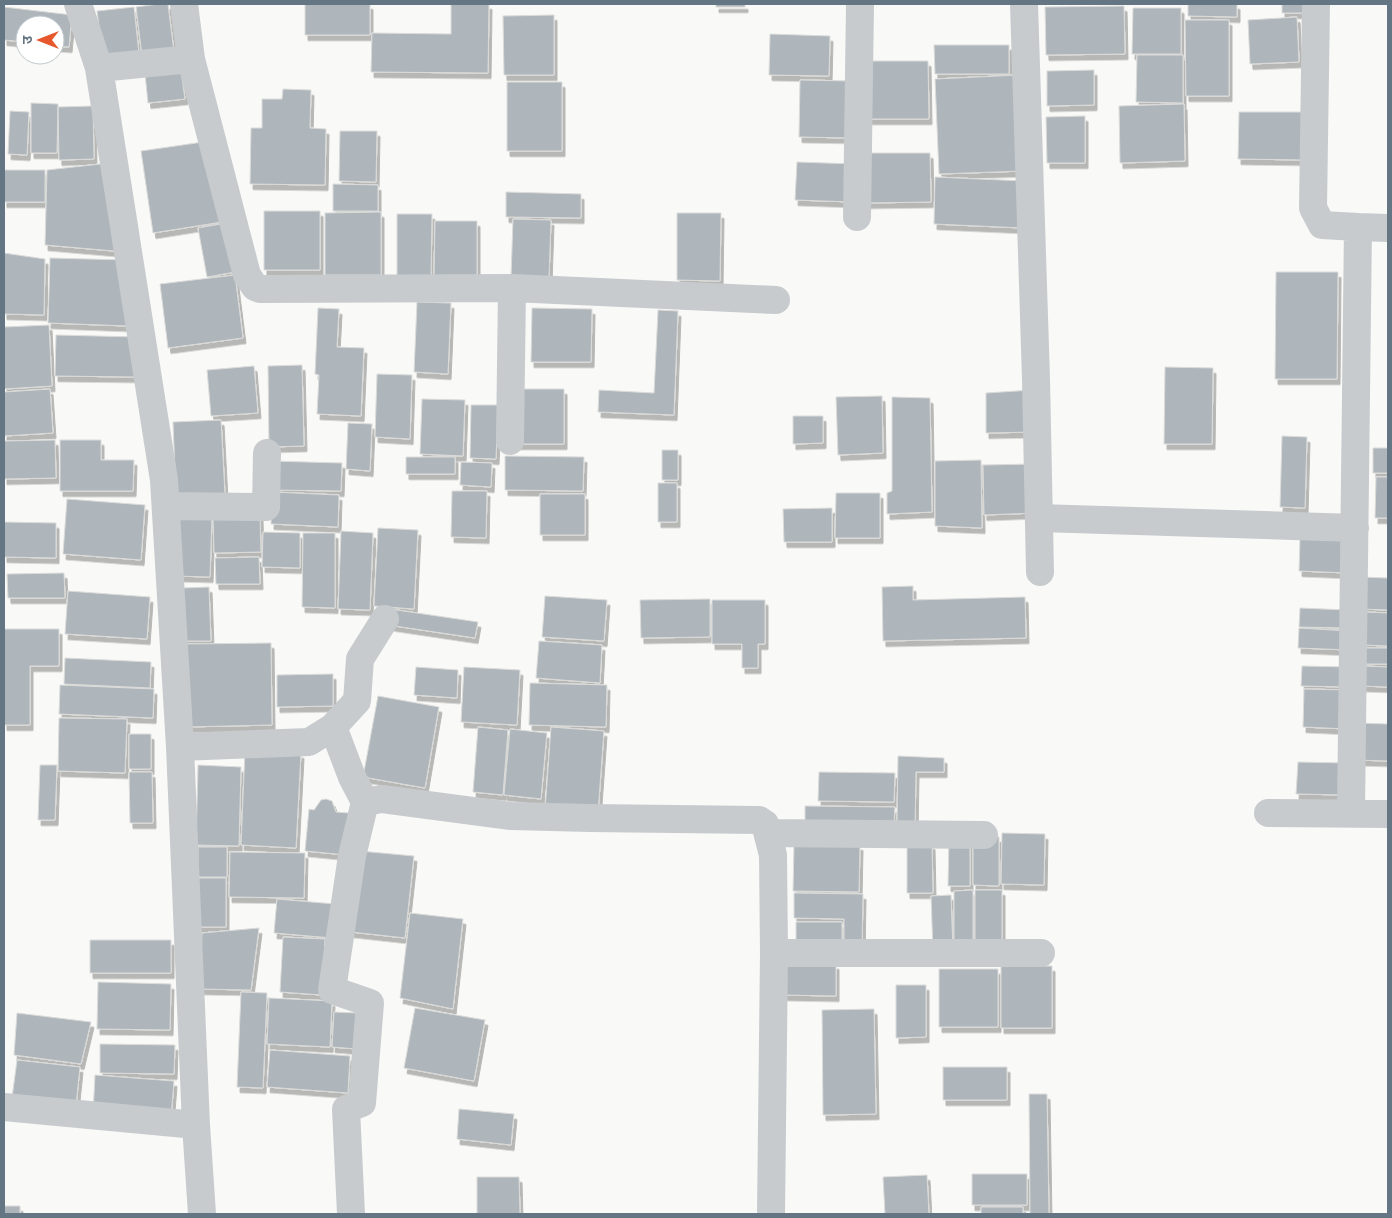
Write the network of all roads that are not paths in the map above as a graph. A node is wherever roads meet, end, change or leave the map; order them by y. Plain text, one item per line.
1 (78, 4) edge
2 (184, 4) edge
3 (860, 4) edge
4 (1024, 4) edge
5 (1316, 4) edge
6 (191, 59) junction
7 (99, 68) junction
8 (857, 217) dead end
9 (1358, 227) junction
10 (1388, 228) edge
11 (512, 288) junction
12 (776, 300) dead end
13 (510, 441) dead end
14 (267, 453) dead end
15 (166, 506) junction
16 (1040, 518) junction
17 (1355, 528) junction
18 (1040, 572) dead end
19 (385, 619) dead end
20 (333, 727) junction
21 (180, 747) junction
22 (365, 802) junction
23 (1268, 814) dead end
24 (1351, 814) junction
25 (1388, 814) edge
26 (768, 833) junction
27 (984, 835) dead end
28 (774, 953) junction
29 (1041, 953) dead end
30 (4, 1107) edge
31 (196, 1125) junction
32 (202, 1214) edge
33 (351, 1214) edge
34 (771, 1214) edge

1 - 7 street
2 - 6 street
3 - 8 street
4 - 16 street
5 - 9 street
6 - 7 street
6 - 11 street
7 - 15 street
9 - 10 street
9 - 17 street
11 - 12 street
11 - 13 street
14 - 15 street
15 - 21 street
16 - 17 street
16 - 18 street
17 - 24 street
19 - 20 street
20 - 21 street
20 - 22 street
21 - 31 street
22 - 26 street
22 - 33 street
23 - 24 street
24 - 25 street
26 - 27 street
26 - 28 street
28 - 29 street
28 - 34 street
30 - 31 street
31 - 32 street

